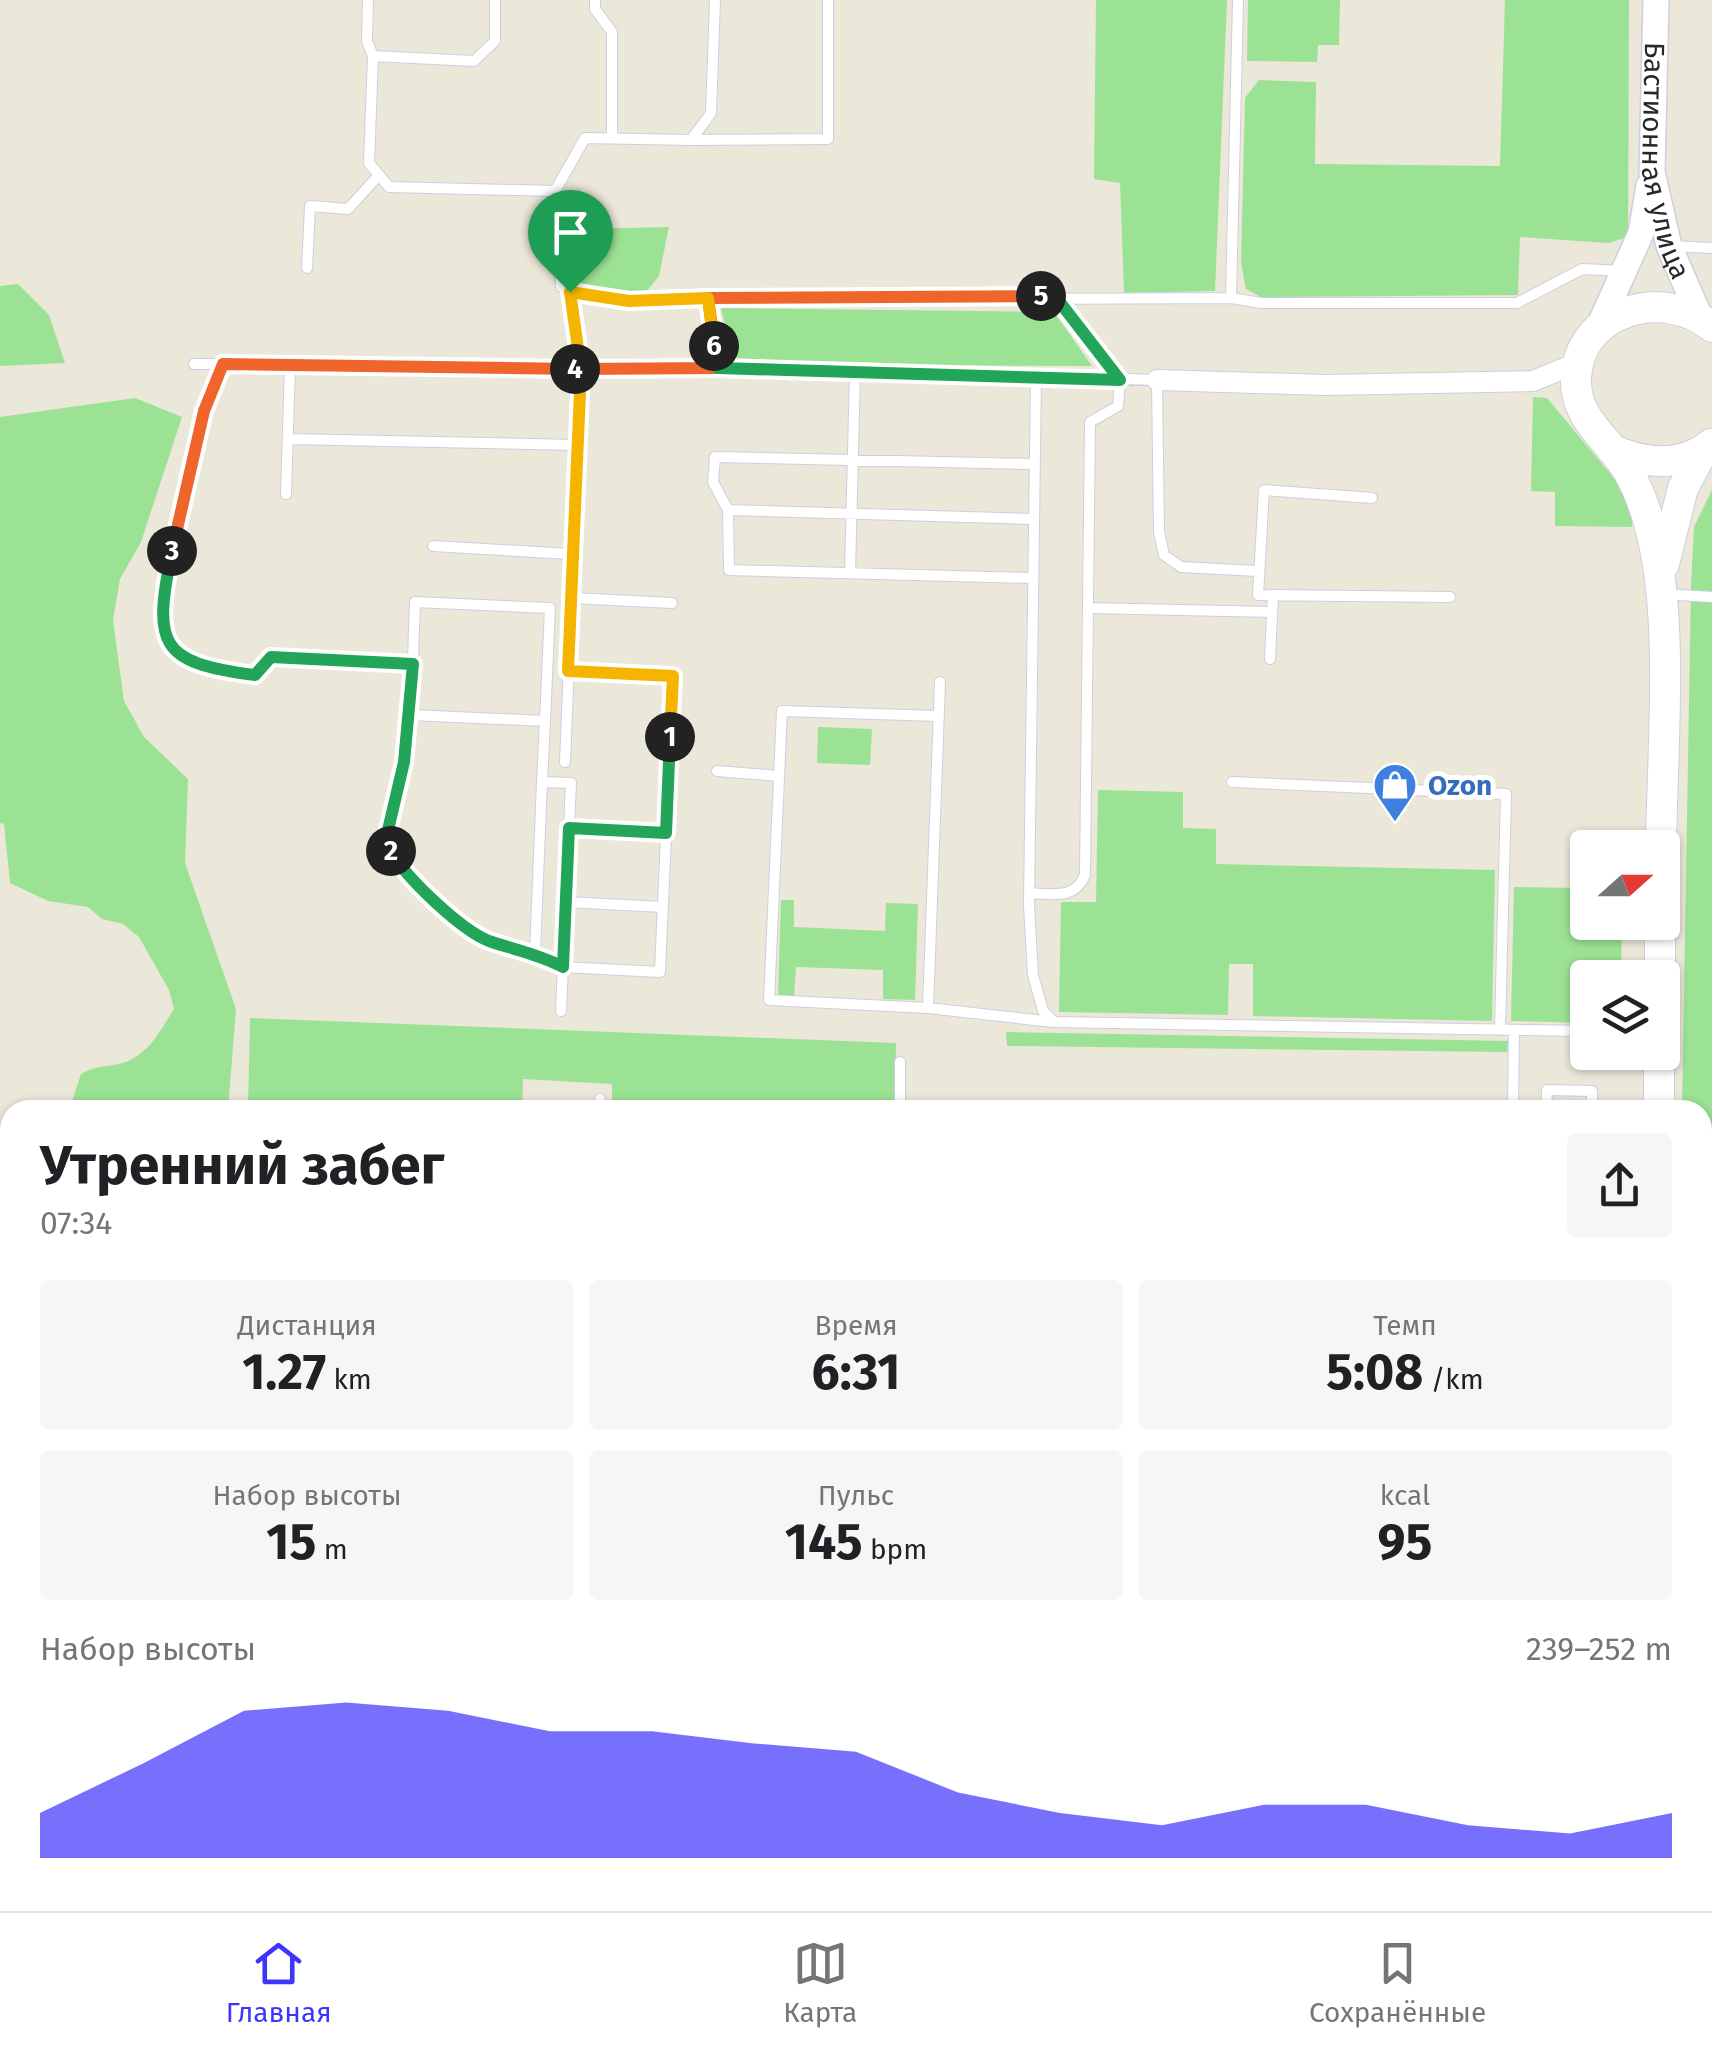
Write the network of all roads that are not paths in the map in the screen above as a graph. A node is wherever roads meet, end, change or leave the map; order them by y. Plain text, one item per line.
1 (368, 0) edge
2 (494, 0) edge
3 (595, 0) edge
4 (714, 0) edge
5 (828, 0) edge
6 (1238, 0) edge
7 (1656, 0) edge
8 (373, 56) junction
9 (612, 138) junction
10 (692, 140) junction
11 (1652, 172) junction
12 (379, 175) junction
13 (555, 191) junction
14 (1669, 246) junction
15 (1712, 248) edge
16 (307, 268) dead end
17 (1626, 271) junction
18 (570, 292) junction
19 (1055, 296) junction
20 (708, 298) junction
21 (1231, 298) junction
22 (1705, 321) edge
23 (1597, 331) junction
24 (1577, 363) junction
25 (194, 364) dead end
26 (223, 364) junction
27 (290, 365) junction
28 (718, 368) junction
29 (581, 369) junction
30 (855, 372) junction
31 (1036, 376) junction
32 (1120, 380) junction
33 (1157, 380) junction
34 (1534, 381) junction
35 (1581, 408) junction
36 (288, 438) junction
37 (577, 445) junction
38 (1708, 446) edge
39 (1610, 449) junction
40 (850, 461) junction
41 (1032, 464) junction
42 (286, 494) dead end
43 (1372, 498) dead end
44 (728, 510) junction
45 (850, 515) junction
46 (1032, 520) junction
47 (433, 546) dead end
48 (570, 554) junction
49 (1258, 571) junction
50 (850, 573) junction
51 (1032, 578) junction
52 (1662, 588) junction
53 (1273, 595) junction
54 (1712, 597) edge
55 (572, 598) junction
56 (1450, 598) dead end
57 (672, 603) dead end
58 (1088, 608) junction
59 (1272, 612) junction
60 (1270, 659) dead end
61 (413, 664) junction
62 (568, 671) junction
63 (940, 682) dead end
64 (411, 714) junction
65 (938, 716) junction
66 (545, 721) junction
67 (565, 762) dead end
68 (717, 771) dead end
69 (780, 776) junction
70 (542, 782) junction
71 (1232, 782) dead end
72 (569, 828) junction
73 (1661, 830) edge
74 (666, 833) junction
75 (1029, 893) junction
76 (566, 902) junction
77 (663, 907) junction
78 (535, 952) junction
79 (563, 967) junction
80 (928, 1008) junction
81 (561, 1011) dead end
82 (1054, 1022) junction
83 (1500, 1029) junction
84 (1514, 1030) junction
85 (1570, 1031) edge
86 (900, 1062) dead end
87 (1659, 1070) edge
88 (900, 1100) edge
89 (1513, 1100) edge
90 (1546, 1100) edge
91 (1592, 1100) edge
92 (1659, 1100) edge

1 - 8 lane
2 - 8 lane
3 - 9 lane
4 - 10 lane
5 - 10 lane
6 - 21 lane
7 - 11 street, Бастионная улица
8 - 12 lane
9 - 10 lane
9 - 13 lane
11 - 14 street, Бастионная улица
11 - 17 street
12 - 13 lane
12 - 16 lane
13 - 18 lane
14 - 15 lane
14 - 22 street, Бастионная улица
17 - 21 lane
17 - 23 street
18 - 20 lane
18 - 29 lane
19 - 20 lane
19 - 21 lane
19 - 32 lane
20 - 28 lane
22 - 23 main road
23 - 24 main road
24 - 34 street
24 - 35 main road
25 - 26 lane
26 - 27 lane
26 - 61 lane
27 - 29 lane
27 - 36 lane
28 - 29 lane
28 - 30 lane
29 - 37 lane
30 - 31 lane
30 - 40 lane
31 - 32 lane
31 - 41 lane
32 - 33 lane
32 - 58 lane
33 - 34 street
33 - 49 lane
34 - 35 street
35 - 39 main road
36 - 37 lane
36 - 42 lane
37 - 48 lane
38 - 39 main road
38 - 52 main road
39 - 52 main road
40 - 41 lane
40 - 44 lane
40 - 45 lane
41 - 46 lane
43 - 49 lane
44 - 45 lane
44 - 50 lane
45 - 46 lane
45 - 50 lane
46 - 51 lane
47 - 48 lane
48 - 55 lane
49 - 53 lane
50 - 51 lane
51 - 75 lane
52 - 54 lane
52 - 73 main road
53 - 56 lane
53 - 59 lane
55 - 57 lane
55 - 62 lane
58 - 59 lane
58 - 75 lane
59 - 60 lane
61 - 64 lane
61 - 66 lane
62 - 67 lane
62 - 74 lane
63 - 65 lane
64 - 66 lane
64 - 78 lane
65 - 69 lane
65 - 80 lane
66 - 70 lane
68 - 69 lane
69 - 80 lane
70 - 72 lane
70 - 78 lane
71 - 83 lane
72 - 74 lane
72 - 76 lane
74 - 77 lane
75 - 82 lane
76 - 77 lane
76 - 79 lane
77 - 79 lane
78 - 79 lane
79 - 81 lane
80 - 82 lane
82 - 83 lane
83 - 84 lane
84 - 85 lane
84 - 89 lane
86 - 88 lane
87 - 92 main road
90 - 91 lane

